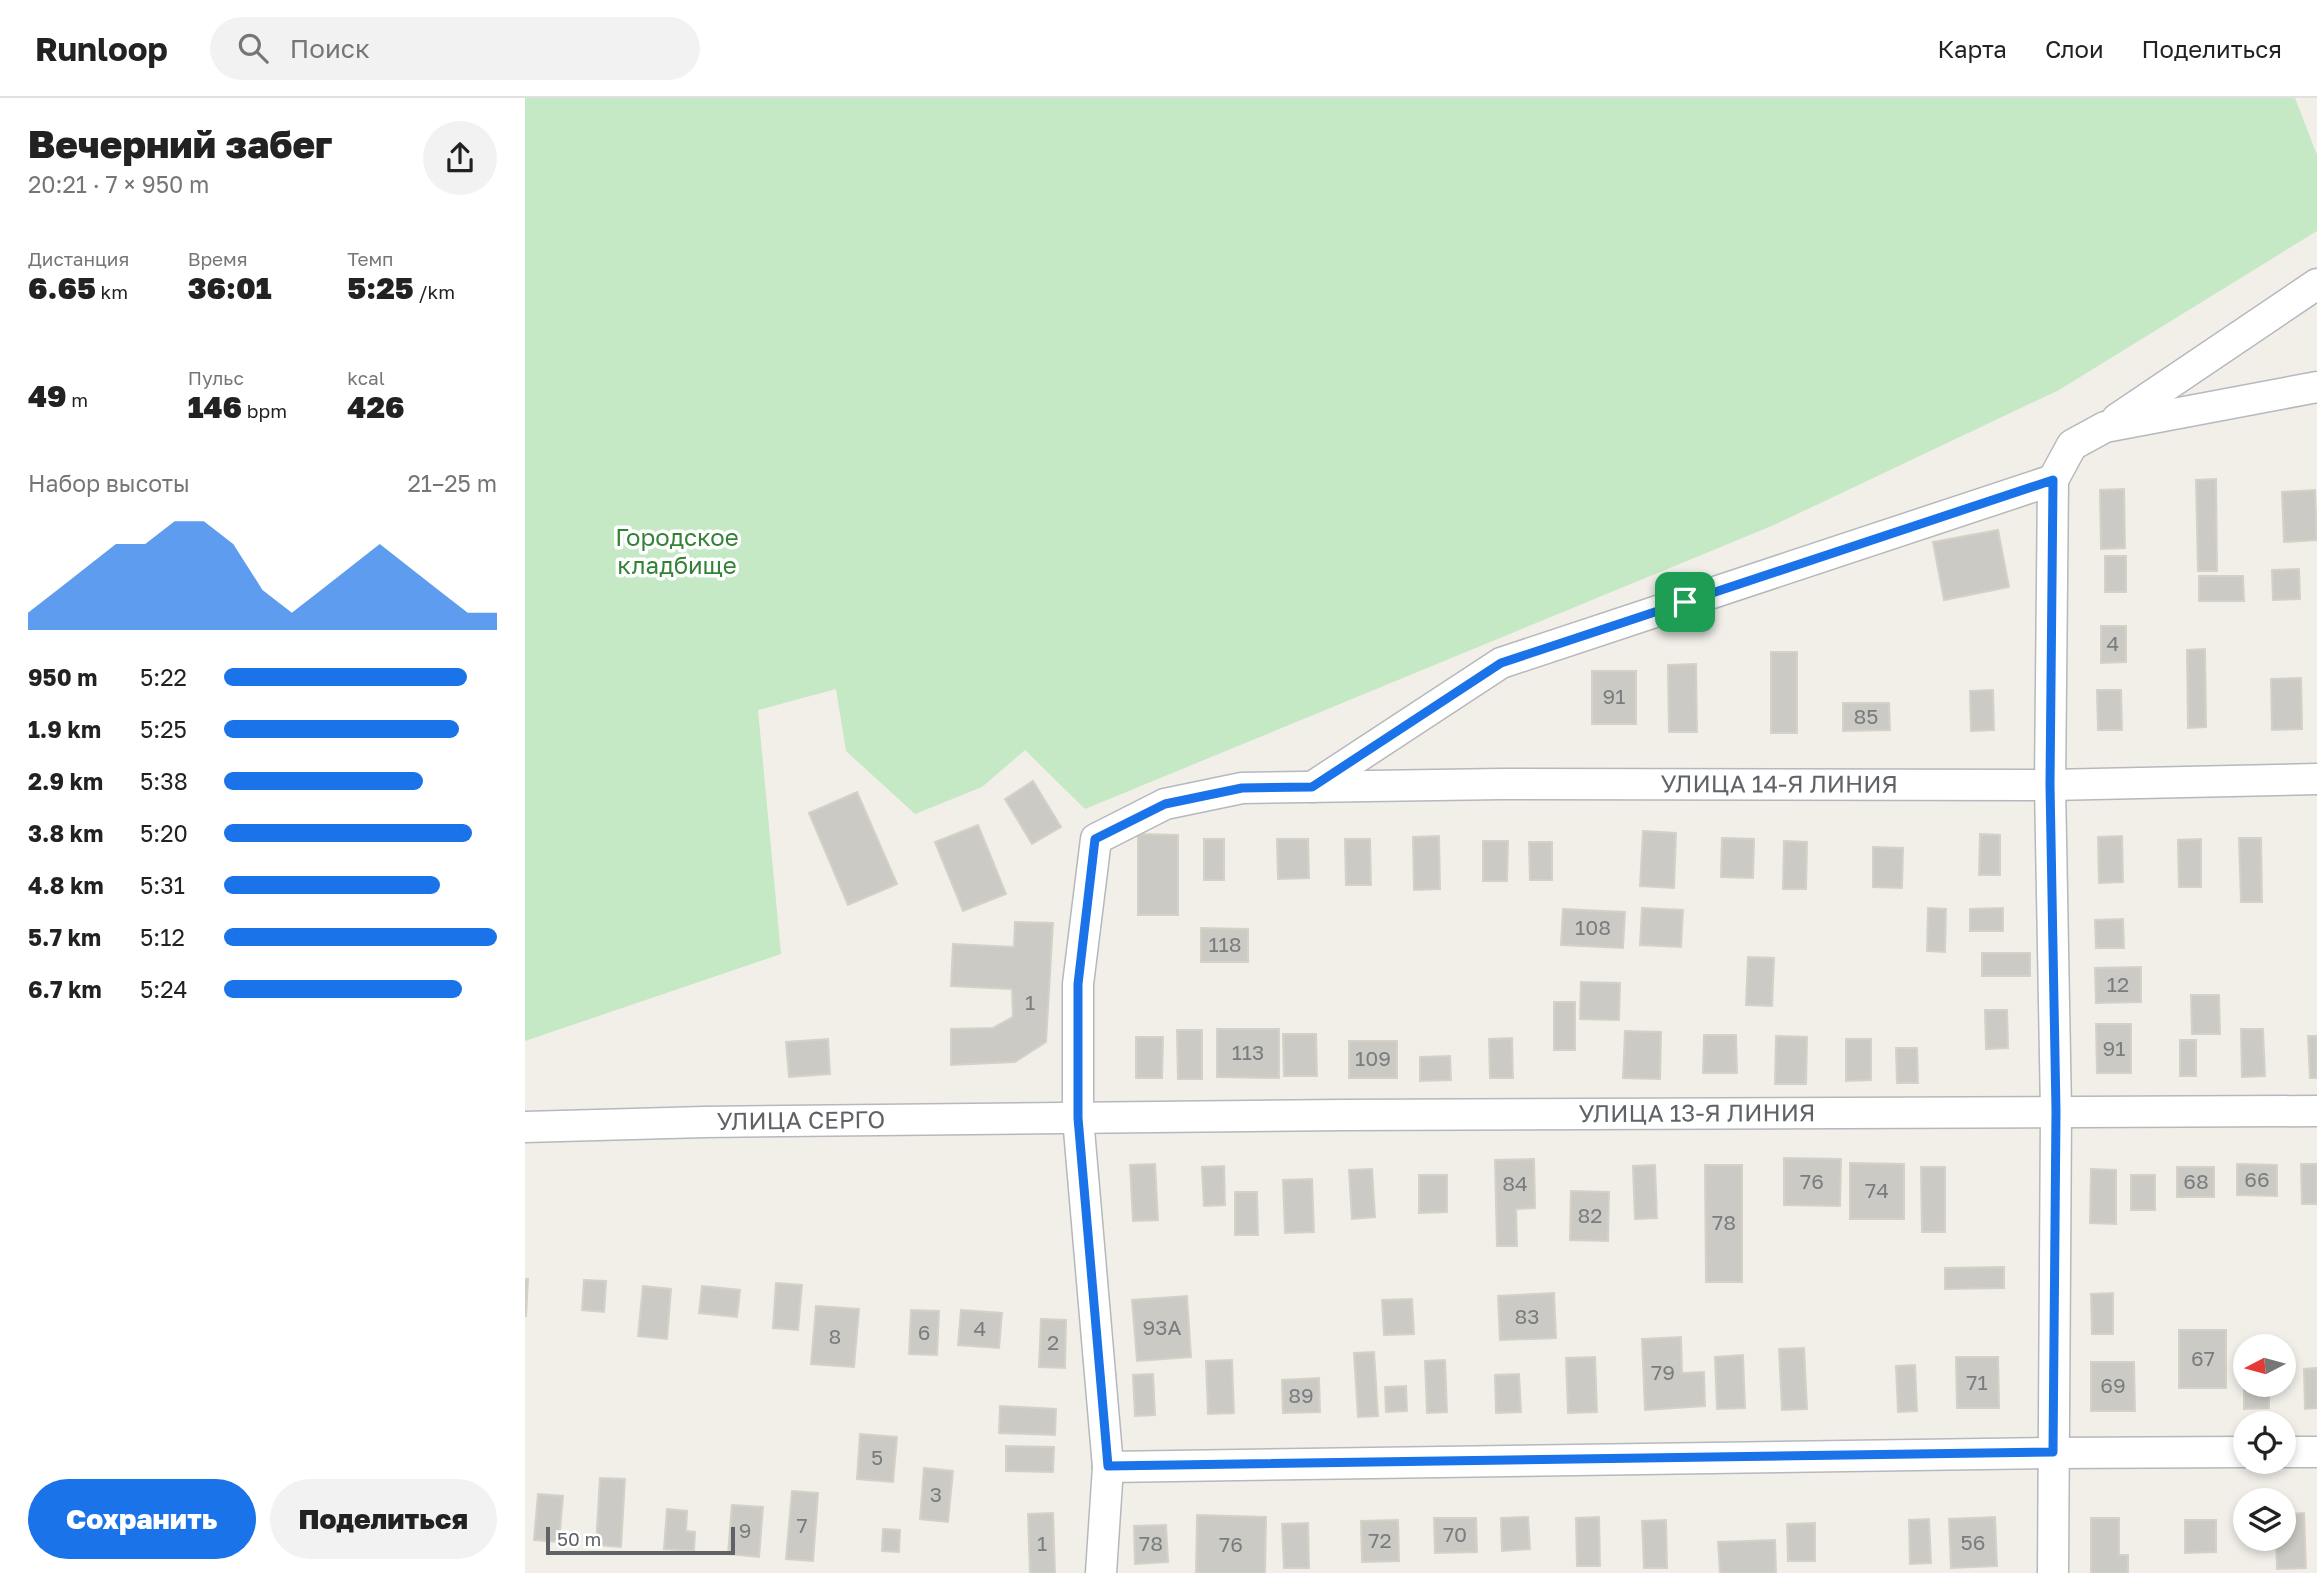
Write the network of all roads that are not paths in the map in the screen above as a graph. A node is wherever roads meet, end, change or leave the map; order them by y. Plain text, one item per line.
1 (2317, 284) edge
2 (2317, 387) edge
3 (2105, 427) junction
4 (2053, 480) junction
5 (2317, 779) edge
6 (2050, 785) junction
7 (1312, 787) junction
8 (2056, 1111) junction
9 (2317, 1111) edge
10 (1078, 1118) junction
11 (525, 1127) edge
12 (2053, 1452) junction
13 (2233, 1452) edge
14 (2296, 1452) edge
15 (2317, 1452) edge
16 (1108, 1466) junction
17 (1101, 1573) edge
18 (2053, 1573) edge

1 - 3 street
2 - 3 street
3 - 4 street
4 - 6 street
4 - 7 street
5 - 6 street, УЛИЦА 14-Я ЛИНИЯ
6 - 7 street, УЛИЦА 14-Я ЛИНИЯ
6 - 8 street
7 - 10 street, УЛИЦА 14-Я ЛИНИЯ
8 - 9 street, УЛИЦА 13-Я ЛИНИЯ
8 - 10 street, УЛИЦА 13-Я ЛИНИЯ
8 - 12 street
10 - 11 street, УЛИЦА СЕРГО
10 - 16 street
12 - 13 street
12 - 16 street
12 - 18 street
14 - 15 street
16 - 17 street

